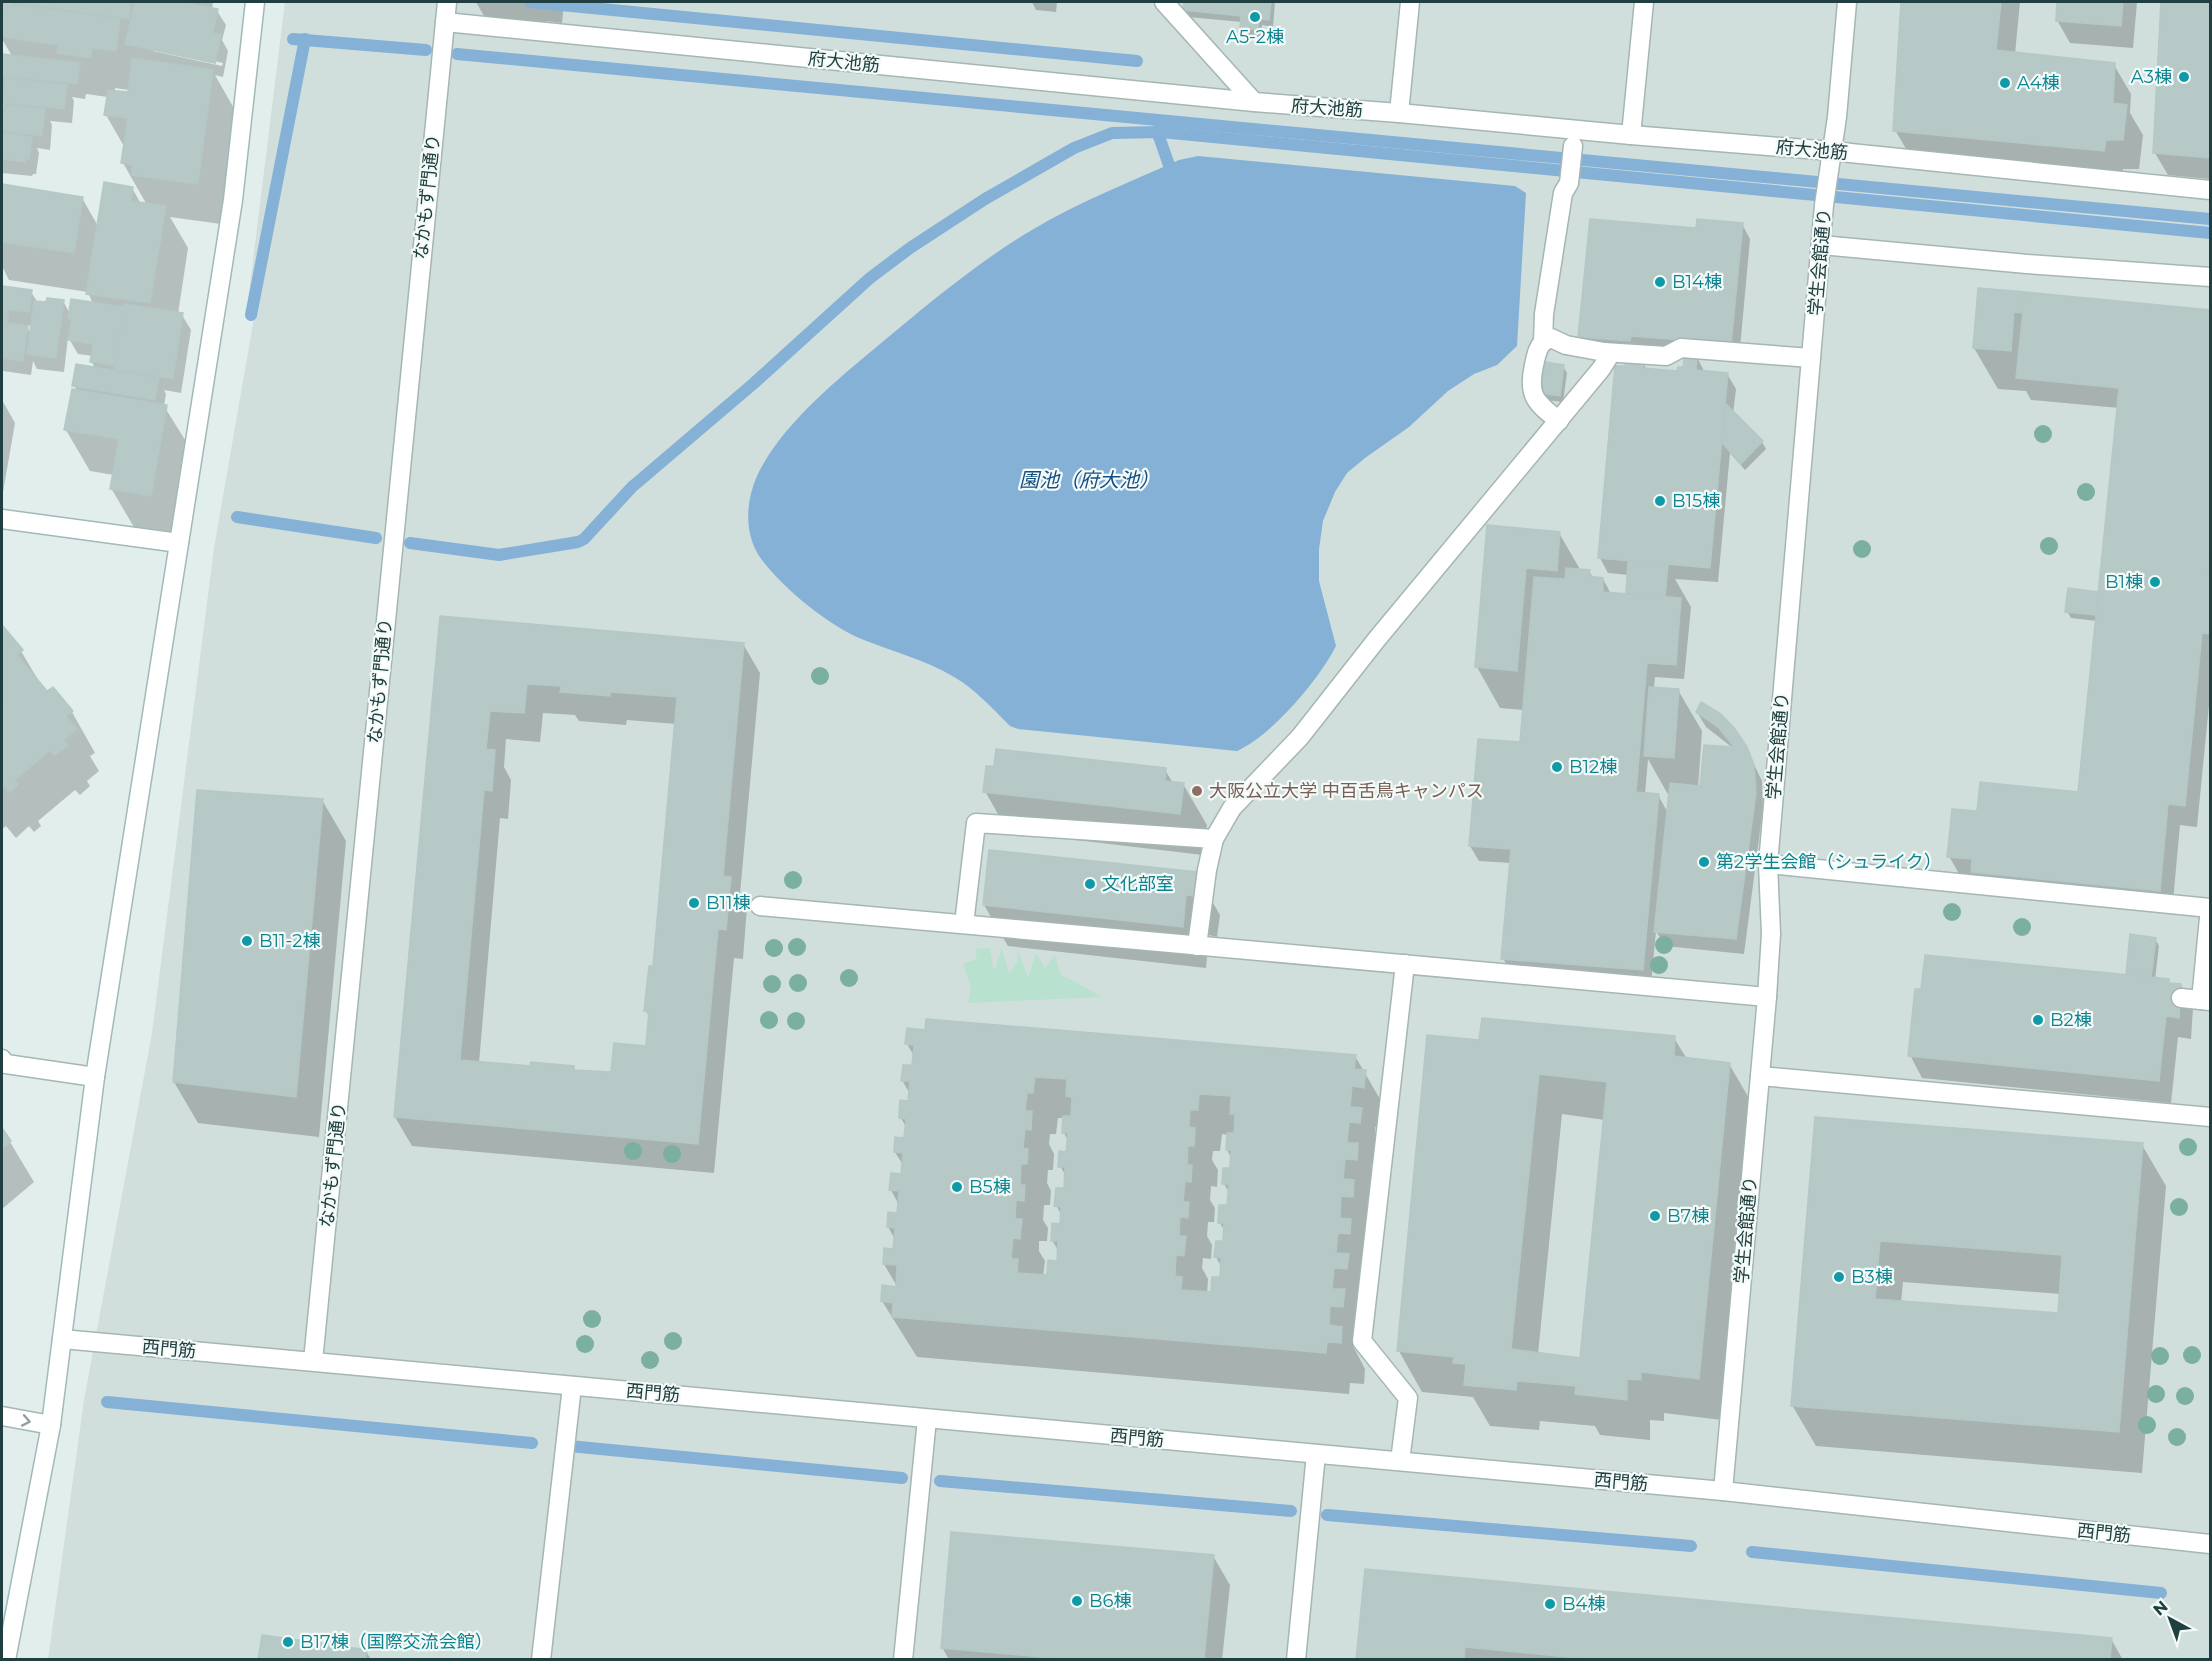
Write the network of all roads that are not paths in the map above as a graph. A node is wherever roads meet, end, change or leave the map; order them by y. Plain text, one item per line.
1 (255, 2) edge
2 (447, 2) edge
3 (1164, 2) edge
4 (1410, 2) edge
5 (1644, 2) edge
6 (1847, 2) edge
7 (445, 22) junction
8 (1254, 102) junction
9 (1399, 113) junction
10 (1631, 135) junction
11 (1573, 142) junction
12 (1830, 160) junction
13 (2211, 190) edge
14 (1821, 245) junction
15 (2211, 277) edge
16 (1543, 342) junction
17 (1604, 352) junction
18 (1811, 358) junction
19 (1559, 422) junction
20 (2, 519) edge
21 (179, 543) junction
22 (1214, 839) junction
23 (1768, 864) junction
24 (760, 906) dead end
25 (964, 924) junction
26 (1197, 946) junction
27 (1406, 964) junction
28 (1767, 997) junction
29 (2181, 998) dead end
30 (2206, 1000) edge
31 (2, 1059) edge
32 (1760, 1076) junction
33 (95, 1077) junction
34 (2211, 1117) edge
35 (62, 1339) junction
36 (314, 1361) junction
37 (572, 1386) junction
38 (2, 1416) edge
39 (927, 1419) junction
40 (51, 1425) junction
41 (1316, 1454) junction
42 (1400, 1461) junction
43 (1723, 1491) junction
44 (2211, 1544) edge
45 (6, 1659) edge
46 (541, 1659) edge
47 (903, 1659) edge
48 (1296, 1659) edge

1 - 21 street
2 - 7 street, なかもず門通り
3 - 8 street
4 - 9 street
5 - 10 street
6 - 12 street, 学生会館通り
7 - 8 street, 府大池筋
7 - 36 street, なかもず門通り
8 - 9 street, 府大池筋
9 - 11 street, 府大池筋
10 - 11 street, 府大池筋
10 - 12 street, 府大池筋
11 - 16 street
12 - 13 street, 府大池筋
12 - 14 street, 学生会館通り
14 - 15 street
14 - 18 street, 学生会館通り
16 - 17 street
16 - 19 street
17 - 18 street
17 - 19 street
18 - 23 street, 学生会館通り
19 - 22 street
20 - 21 street
21 - 33 street
22 - 25 street
22 - 26 street
23 - 28 street, 学生会館通り
23 - 30 street
24 - 25 street
25 - 26 street
26 - 27 street
27 - 28 street
27 - 42 street
28 - 32 street, 学生会館通り
29 - 30 street
31 - 33 street
32 - 34 street
32 - 43 street, 学生会館通り
33 - 35 street
35 - 36 street, 西門筋
35 - 40 street
36 - 37 street, 西門筋
37 - 39 street, 西門筋
37 - 46 street
38 -> 40 street
39 - 41 street, 西門筋
39 - 47 street
40 - 45 street
41 - 42 street, 西門筋
41 - 48 street
42 - 43 street, 西門筋
43 - 44 street, 西門筋

